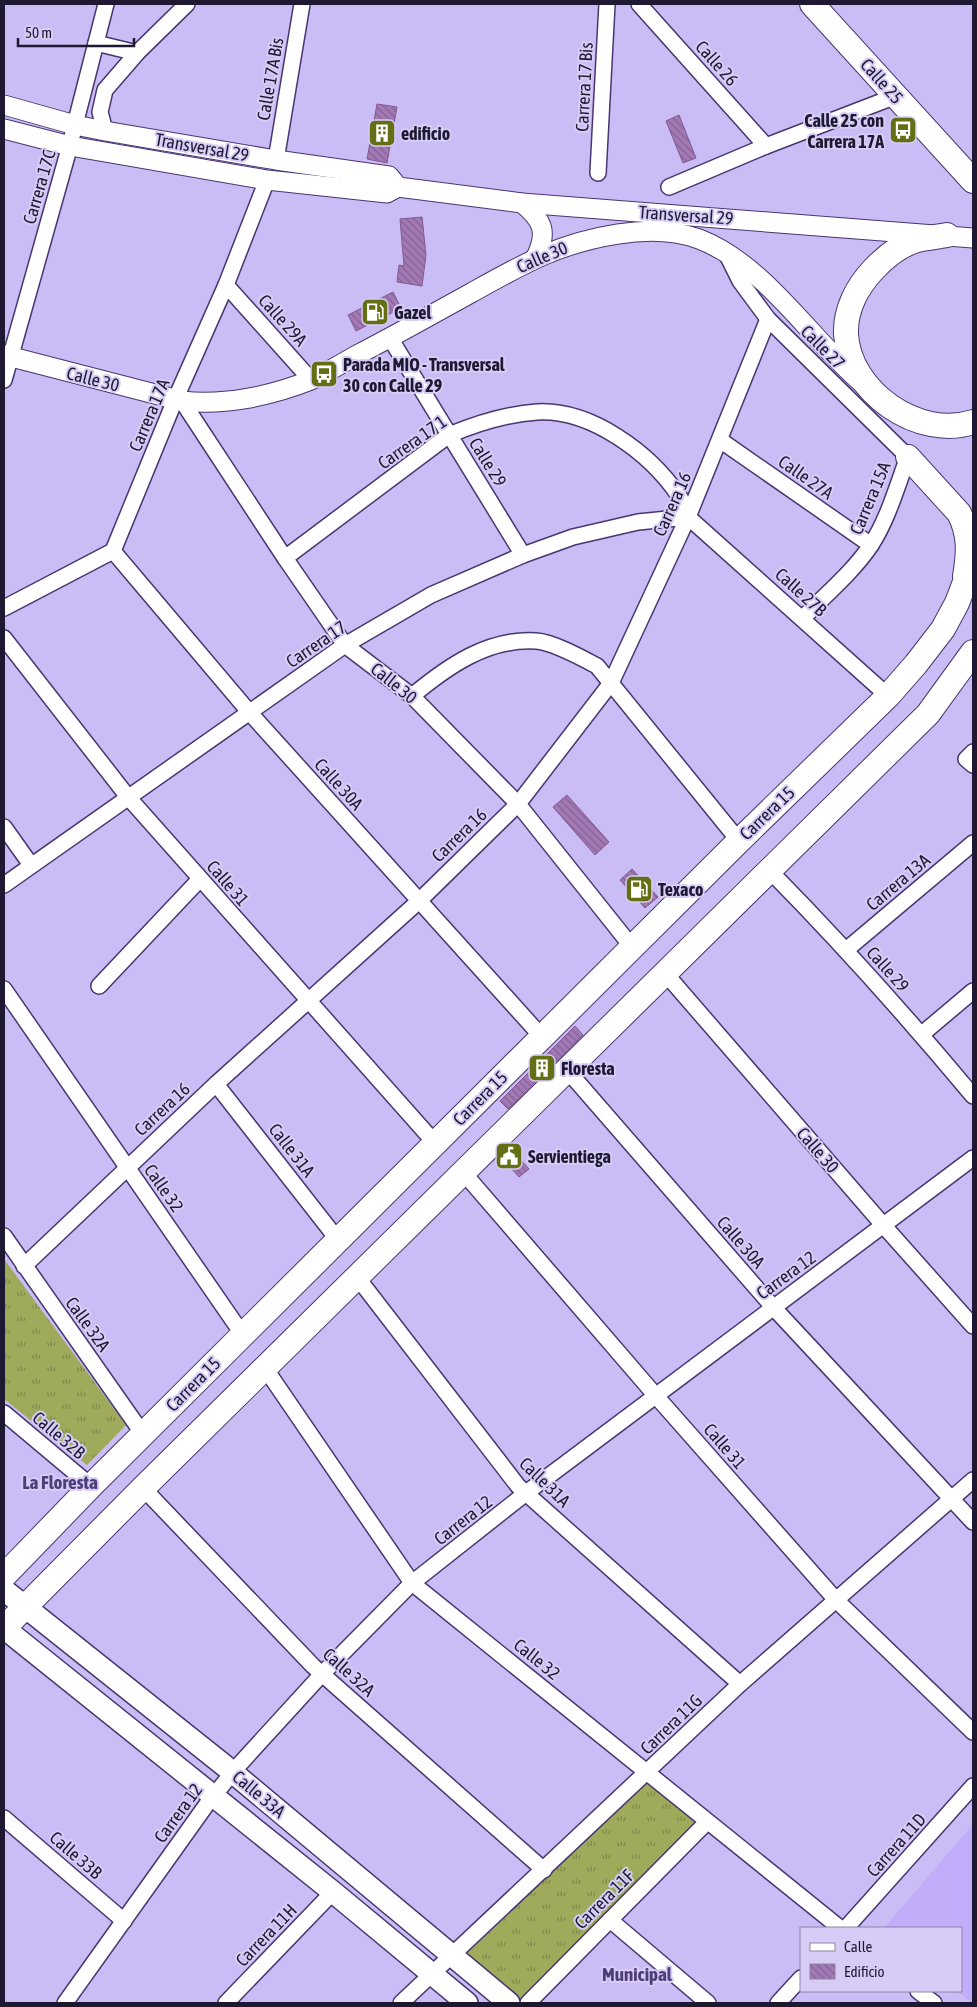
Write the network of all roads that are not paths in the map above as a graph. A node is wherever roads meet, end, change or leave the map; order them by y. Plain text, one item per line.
1 (106, 4) edge
2 (187, 4) edge
3 (302, 4) edge
4 (606, 4) edge
5 (639, 4) edge
6 (812, 4) edge
7 (96, 43) junction
8 (137, 53) junction
9 (896, 96) junction
10 (4, 105) edge
11 (75, 125) junction
12 (4, 129) edge
13 (105, 131) junction
14 (70, 146) junction
15 (766, 146) junction
16 (114, 154) junction
17 (276, 160) junction
18 (598, 173) dead end
19 (267, 180) junction
20 (973, 181) edge
21 (398, 187) junction
22 (669, 187) dead end
23 (522, 203) junction
24 (947, 235) junction
25 (973, 238) edge
26 (726, 253) junction
27 (536, 257) junction
28 (226, 285) junction
29 (768, 319) junction
30 (390, 338) junction
31 (7, 356) edge
32 (4, 380) edge
33 (310, 380) junction
34 (872, 390) junction
35 (178, 400) junction
36 (973, 422) edge
37 (449, 435) junction
38 (720, 440) junction
39 (908, 456) junction
40 (688, 517) junction
41 (871, 545) junction
42 (114, 551) junction
43 (523, 554) junction
44 (285, 558) junction
45 (973, 561) edge
46 (962, 589) junction
47 (4, 608) edge
48 (803, 618) junction
49 (4, 638) edge
50 (346, 645) junction
51 (973, 652) edge
52 (611, 683) junction
53 (973, 683) edge
54 (412, 696) junction
55 (888, 696) junction
56 (250, 713) junction
57 (928, 714) junction
58 (128, 797) junction
59 (518, 804) junction
60 (4, 827) edge
61 (738, 841) junction
62 (973, 843) edge
63 (31, 865) junction
64 (770, 871) junction
65 (200, 879) junction
66 (4, 885) edge
67 (419, 902) junction
68 (632, 947) junction
69 (846, 950) junction
70 (665, 973) junction
71 (99, 986) dead end
72 (4, 989) edge
73 (973, 991) edge
74 (307, 1001) junction
75 (922, 1034) junction
76 (542, 1037) junction
77 (567, 1070) junction
78 (216, 1084) junction
79 (973, 1096) edge
80 (436, 1143) junction
81 (973, 1158) edge
82 (127, 1167) junction
83 (463, 1172) junction
84 (884, 1226) junction
85 (4, 1236) edge
86 (338, 1240) junction
87 (24, 1266) junction
88 (357, 1277) junction
89 (773, 1307) junction
90 (973, 1326) edge
91 (242, 1335) junction
92 (265, 1368) junction
93 (656, 1396) junction
94 (4, 1413) edge
95 (143, 1434) junction
96 (973, 1480) edge
97 (91, 1486) junction
98 (143, 1488) junction
99 (526, 1493) junction
100 (952, 1499) junction
101 (973, 1522) edge
102 (4, 1576) edge
103 (412, 1583) junction
104 (4, 1590) edge
105 (836, 1600) junction
106 (24, 1608) junction
107 (4, 1628) edge
108 (322, 1674) junction
109 (740, 1684) junction
110 (973, 1732) edge
111 (648, 1772) junction
112 (233, 1773) junction
113 (973, 1786) edge
114 (214, 1796) junction
115 (4, 1818) edge
116 (707, 1822) junction
117 (544, 1870) junction
118 (333, 1892) junction
119 (610, 1920) junction
120 (124, 1921) junction
121 (839, 1927) edge
122 (847, 1927) edge
123 (453, 1955) junction
124 (433, 1974) junction
125 (800, 1979) edge
126 (919, 1992) edge
127 (65, 2003) edge
128 (226, 2003) edge
129 (401, 2003) edge
130 (467, 2003) edge
131 (509, 2003) edge
132 (528, 2003) edge
133 (708, 2003) edge
134 (778, 2003) edge
135 (934, 2003) edge

1 - 7 street, Carrera 17C
2 - 8 street
3 - 17 street, Calle 17A Bis
4 - 18 street, Carrera 17 Bis
5 - 15 street, Calle 26
6 - 9 main road, Calle 25
7 - 8 street
7 - 11 street, Carrera 17C
8 - 13 street
9 - 15 street
9 - 20 main road, Calle 25
10 - 11 street, Transversal 29
11 - 13 street, Transversal 29
11 - 14 street, Carrera 17C
12 - 14 street, Transversal 29
13 - 16 street
13 - 17 street, Transversal 29
14 - 16 street, Transversal 29
14 - 31 street, Carrera 17C
15 - 22 street
16 - 19 street, Transversal 29
17 - 21 street, Transversal 29
19 - 21 street, Transversal 29
19 - 28 street, Carrera 17A
21 - 23 street, Transversal 29
23 - 24 street, Transversal 29
23 - 27 street
24 - 25 street, Transversal 29
24 - 34 main road
26 - 27 street, Calle 30
26 - 29 street, Calle 27
26 - 34 street, Calle 30
27 - 30 street, Calle 30
28 - 33 street, Calle 29A
28 - 35 street, Carrera 17A
29 - 38 street, Carrera 16
29 - 39 street, Calle 27
30 - 33 street, Calle 30
30 - 37 street, Calle 29
31 - 32 street, Carrera 17C
31 - 35 street, Calle 30
33 - 35 street, Calle 30
34 - 36 main road
35 - 42 street, Carrera 17A
35 - 44 street, Calle 30
37 - 40 street, Carrera 17 1
37 - 43 street, Calle 29
37 - 44 street, Carrera 17 1
38 - 40 street, Carrera 16
38 - 41 street, Calle 27A
39 - 41 street, Carrera 15A
39 - 46 main road
40 - 43 street, Carrera 17
40 - 48 street, Calle 27B
40 - 52 street, Carrera 16
41 - 48 street, Carrera 15A
42 - 47 street
42 - 56 street, Calle 30A
43 - 50 street, Carrera 17
44 - 50 street, Calle 30
45 - 46 main road, Carrera 15
46 - 55 main road, Carrera 15
48 - 55 street, Calle 27B
49 - 58 street, Calle 31
50 - 54 street, Calle 30
50 - 56 street, Carrera 17
51 - 57 main road
52 - 54 street
52 - 59 street, Carrera 16
52 - 61 street
53 - 57 main road
54 - 59 street, Calle 30
55 - 61 main road, Carrera 15
56 - 58 street, Carrera 17
56 - 67 street, Calle 30A
57 - 64 main road
58 - 63 street, Carrera 17
58 - 65 street, Calle 31
59 - 67 street, Carrera 16
59 - 68 street, Calle 30
60 - 63 street
61 - 68 main road, Carrera 15
62 - 69 street, Carrera 13A
63 - 66 street, Carrera 17
64 - 69 street, Calle 29
64 - 70 main road
65 - 71 street
65 - 74 street, Calle 31
67 - 74 street, Carrera 16
67 - 76 street, Calle 30A
68 - 76 main road, Carrera 15
69 - 75 street, Calle 29
70 - 77 main road
70 - 84 street, Calle 30
72 - 82 street, Calle 32
73 - 75 street
74 - 78 street, Carrera 16
74 - 80 street, Calle 31
75 - 79 street, Calle 29
76 - 80 main road, Carrera 15
77 - 83 main road
77 - 89 street, Calle 30A
78 - 82 street, Carrera 16
78 - 86 street, Calle 31A
80 - 86 main road, Carrera 15
81 - 84 street, Carrera 12
82 - 87 street, Carrera 16
82 - 91 street, Calle 32
83 - 88 main road
83 - 93 street, Calle 31
84 - 89 street, Carrera 12
84 - 90 street, Calle 30
85 - 87 street, Calle 32A
86 - 91 main road, Carrera 15
87 - 95 street, Calle 32A
88 - 92 main road
88 - 99 street, Calle 31A
89 - 93 street, Carrera 12
89 - 100 street, Calle 30A
91 - 95 main road, Carrera 15
92 - 98 main road
92 - 103 street, Calle 32
93 - 99 street, Carrera 12
93 - 105 street, Calle 31
94 - 97 street, Calle 32B
95 - 97 main road, Carrera 15
96 - 100 street, Carrera 11G
97 - 102 main road, Carrera 15
98 - 106 main road
98 - 108 street, Calle 32A
99 - 103 street, Carrera 12
99 - 109 street, Calle 31A
100 - 101 street, Calle 30A
100 - 105 street, Carrera 11G
103 - 108 street, Carrera 12
103 - 111 street, Calle 32
104 - 106 main road, Calle 33A
105 - 109 street, Carrera 11G
105 - 110 street, Calle 31
106 - 107 main road
106 - 112 main road, Calle 33A
107 - 114 main road, Calle 33A
108 - 112 street, Carrera 12
108 - 117 street, Calle 32A
109 - 111 street, Carrera 11G
111 - 116 street, Calle 32
111 - 117 street, Carrera 11G
112 - 114 street, Carrera 12
112 - 123 main road, Calle 33A
113 - 122 street, Carrera 11D
114 - 118 main road, Calle 33A
114 - 120 street, Carrera 12
115 - 120 street, Calle 33B
116 - 119 street, Carrera 11F
116 - 121 street, Calle 32
117 - 123 street, Carrera 11G
118 - 124 main road, Calle 33A
118 - 128 street, Carrera 11H
119 - 132 street, Carrera 11F
119 - 133 street
120 - 127 street, Carrera 12
123 - 124 street, Carrera 11G
123 - 131 main road, Calle 33A
124 - 129 street, Carrera 11G
124 - 130 main road, Calle 33A
125 - 134 street
126 - 135 street

